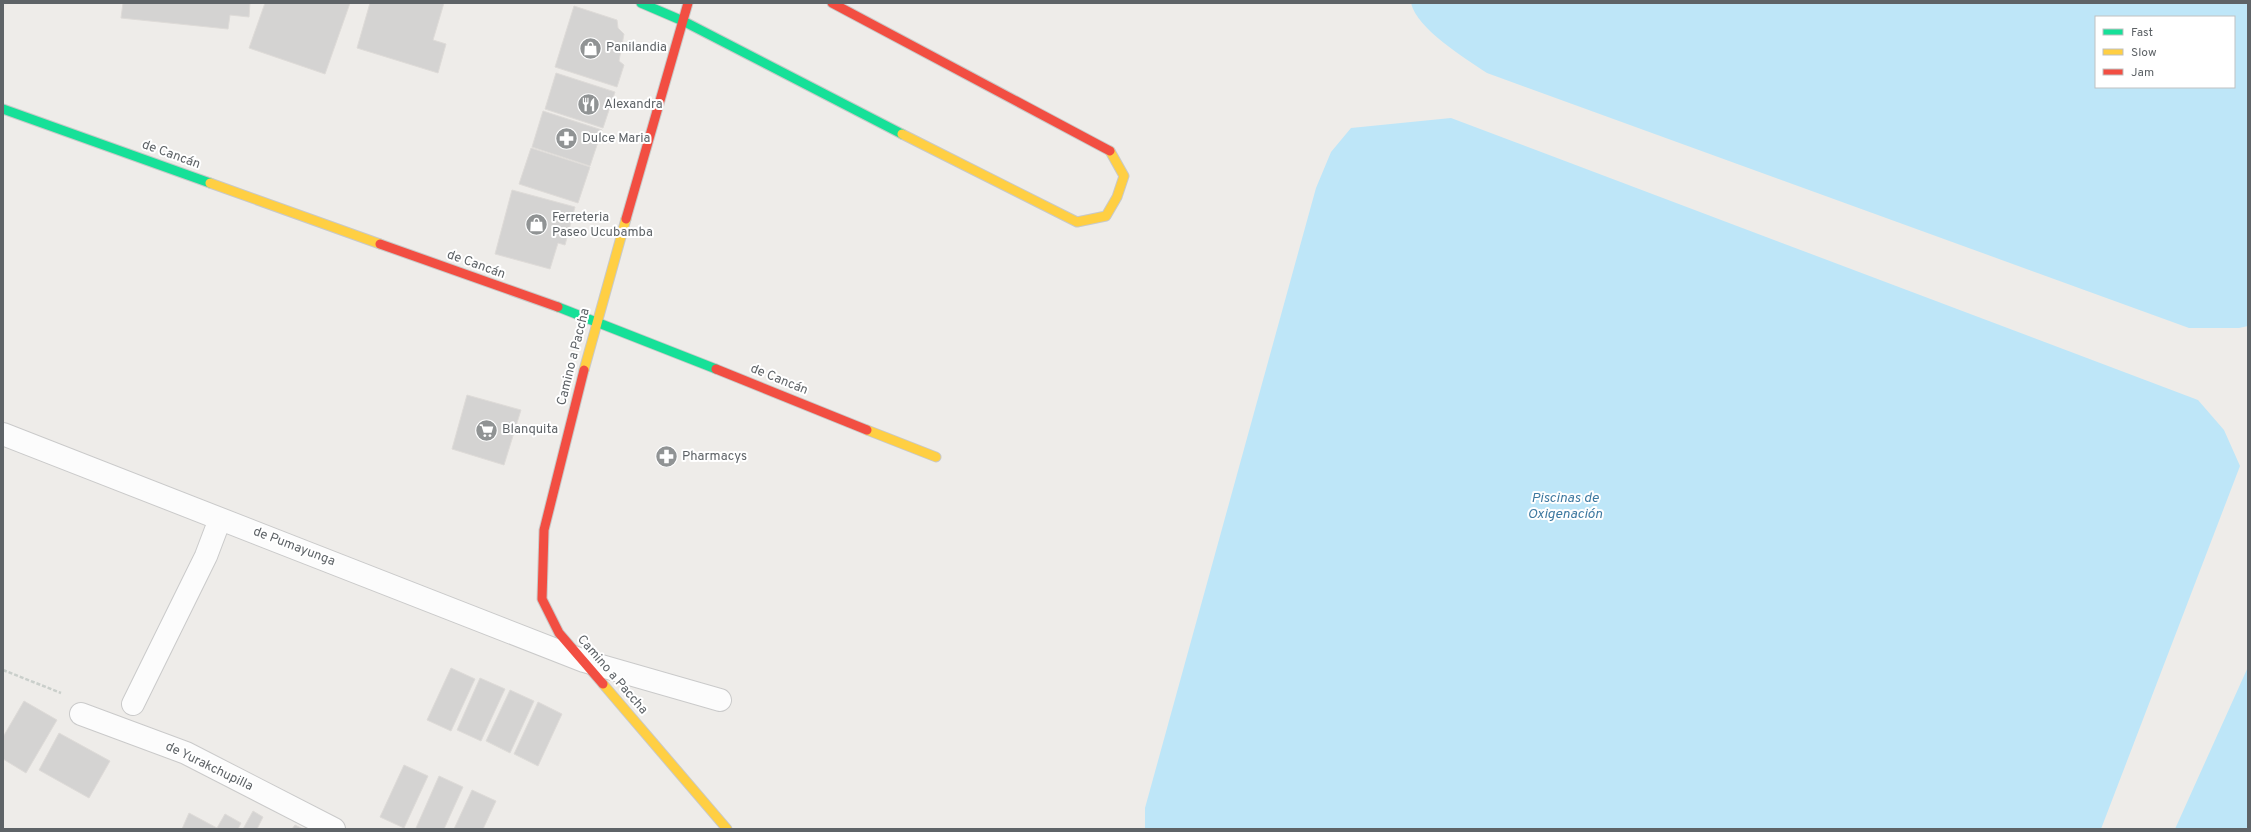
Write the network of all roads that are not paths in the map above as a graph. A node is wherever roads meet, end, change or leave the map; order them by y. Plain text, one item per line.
1 (641, 3) edge
2 (688, 3) edge
3 (832, 3) edge
4 (683, 21) junction
5 (3, 109) edge
6 (596, 321) junction
7 (3, 434) edge
8 (936, 457) dead end
9 (220, 519) junction
10 (584, 661) junction
11 (720, 700) dead end
12 (133, 704) dead end
13 (81, 714) road end
14 (334, 829) edge
15 (727, 829) edge

1 - 4 street
2 - 4 street, Camino a Paccha
3 - 4 street
4 - 6 street, Camino a Paccha
5 - 6 street, de Cancán
6 - 8 street, de Cancán
6 - 10 street, Camino a Paccha
7 - 9 street, de Pumayunga
9 - 10 street, de Pumayunga
9 - 12 street
10 - 11 street, de Pumayunga
10 - 15 street, Camino a Paccha
13 - 14 street, de Yurakchupilla

